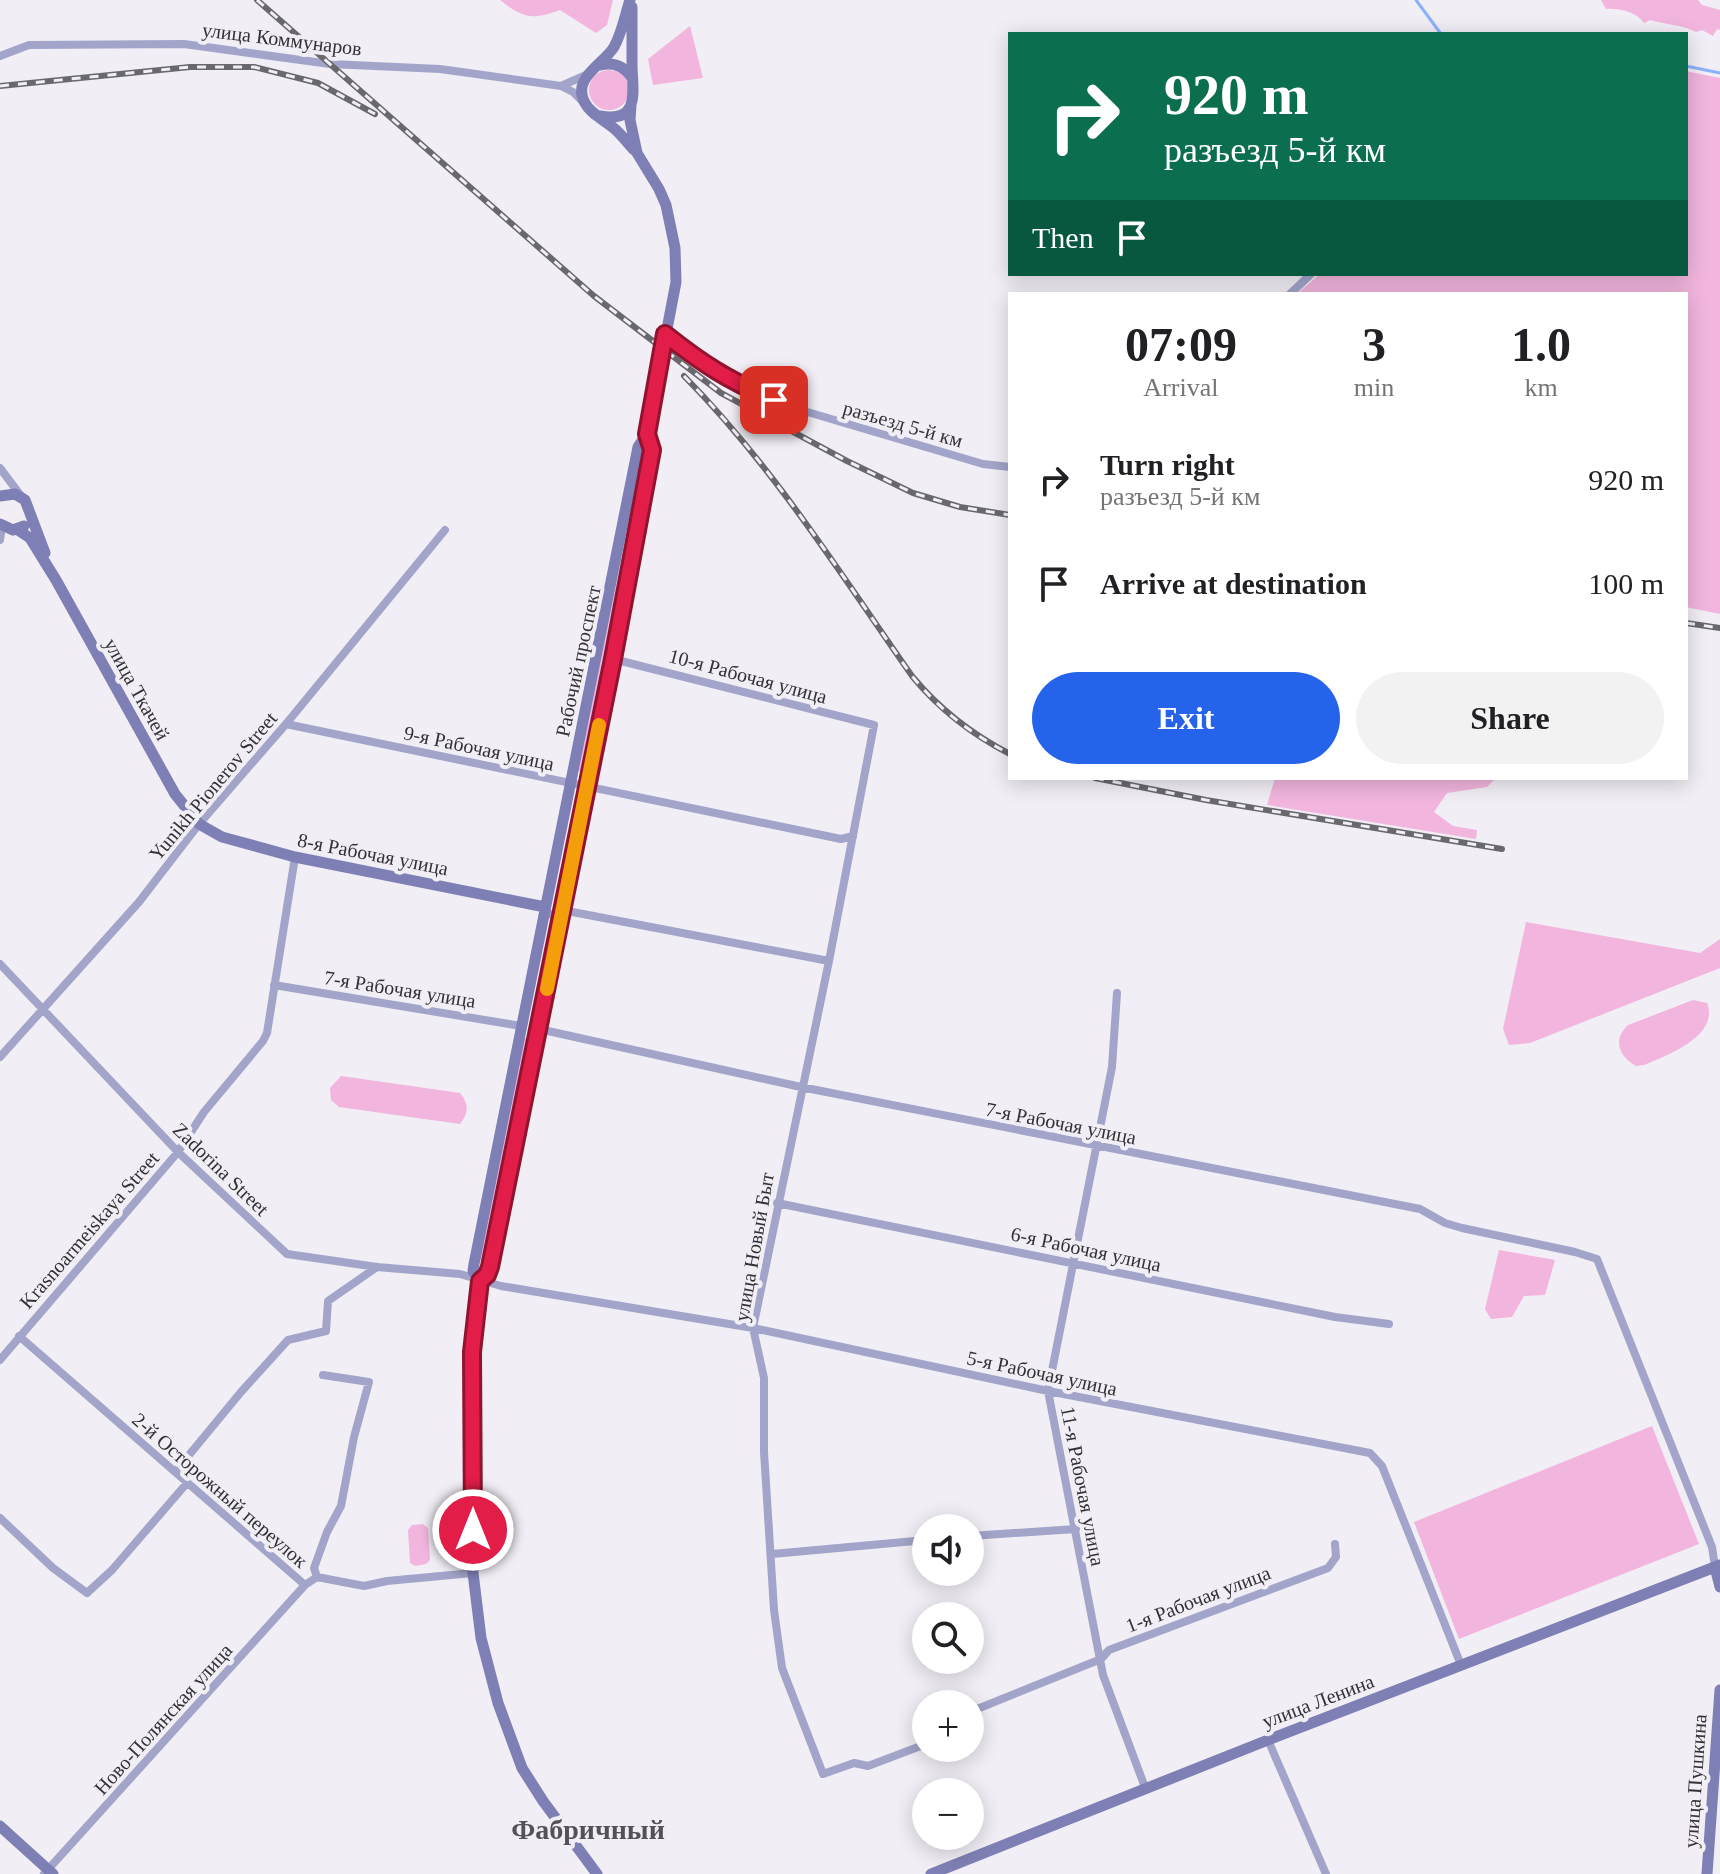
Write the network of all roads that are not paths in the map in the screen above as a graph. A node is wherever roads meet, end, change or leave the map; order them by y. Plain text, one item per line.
1 (631, 0) edge
2 (0, 56) edge
3 (600, 65) junction
4 (587, 74) junction
5 (632, 78) junction
6 (561, 86) junction
7 (585, 104) junction
8 (631, 105) junction
9 (600, 116) junction
10 (637, 153) junction
11 (1309, 276) edge
12 (1292, 292) edge
13 (665, 334) junction
14 (647, 434) junction
15 (1008, 467) edge
16 (0, 468) edge
17 (21, 496) junction
18 (3, 497) edge
19 (31, 511) junction
20 (1, 525) edge
21 (18, 530) junction
22 (445, 530) dead end
23 (0, 540) edge
24 (50, 569) junction
25 (613, 659) junction
26 (286, 724) junction
27 (874, 725) joint
28 (570, 783) junction
29 (587, 786) junction
30 (199, 824) junction
31 (853, 836) junction
32 (295, 857) junction
33 (546, 902) junction
34 (563, 904) junction
35 (829, 961) junction
36 (0, 964) edge
37 (274, 985) junction
38 (1117, 993) dead end
39 (42, 1010) junction
40 (521, 1026) junction
41 (539, 1029) junction
42 (0, 1057) edge
43 (801, 1087) junction
44 (1096, 1146) junction
45 (178, 1152) junction
46 (777, 1203) junction
47 (1073, 1263) junction
48 (377, 1267) junction
49 (480, 1281) junction
50 (1389, 1324) dead end
51 (753, 1328) junction
52 (19, 1336) junction
53 (0, 1360) edge
54 (323, 1375) dead end
55 (1048, 1391) junction
56 (175, 1472) junction
57 (187, 1483) junction
58 (0, 1518) edge
59 (1076, 1529) junction
60 (984, 1535) edge
61 (912, 1541) edge
62 (1335, 1544) dead end
63 (772, 1554) junction
64 (1718, 1566) edge
65 (473, 1573) junction
66 (317, 1577) junction
67 (305, 1585) junction
68 (1720, 1587) edge
69 (1101, 1659) junction
70 (1461, 1665) junction
71 (1720, 1690) edge
72 (984, 1706) edge
73 (1268, 1740) junction
74 (912, 1749) edge
75 (1716, 1779) edge
76 (1146, 1790) junction
77 (0, 1826) edge
78 (48, 1872) edge
79 (597, 1874) edge
80 (931, 1874) edge
81 (1326, 1874) edge
82 (1707, 1874) edge

1 - 3 street
1 - 5 street
2 - 6 street, улица Коммунаров
3 - 4 street
3 - 5 street
4 - 6 street
4 - 7 street
5 - 8 street
6 - 7 street
7 - 9 street
8 - 9 street
8 - 10 street, Рабочий проспект
9 - 10 street
10 - 13 street, Рабочий проспект
11 - 12 street
13 - 14 street, Рабочий проспект
13 - 15 street, разъезд 5-й км
14 - 25 street, Рабочий проспект
14 - 28 street, Рабочий проспект
16 - 17 street
17 - 18 street
17 - 19 street, улица Ткачей
19 - 21 street
19 - 24 street, улица Ткачей
20 - 21 street
20 - 23 street
21 - 24 street, улица Ткачей
22 - 26 street, Yunikh Pionerov Street
24 - 30 street, улица Ткачей
25 - 27 street, 10-я Рабочая улица
25 - 29 street, Рабочий проспект
26 - 28 street, 9-я Рабочая улица
26 - 30 street, Yunikh Pionerov Street
27 - 31 street, улица Новый Быт
28 - 29 street, 9-я Рабочая улица
28 - 33 street, Рабочий проспект
29 - 31 street, 9-я Рабочая улица
29 - 34 street, Рабочий проспект
30 - 32 street, 8-я Рабочая улица
30 - 39 street, Yunikh Pionerov Street
31 - 35 street, улица Новый Быт
32 - 33 street, 8-я Рабочая улица
32 - 37 street, Krasnoarmeiskaya Street
33 - 34 street
33 - 34 street
33 - 40 street, Рабочий проспект
34 - 35 street
34 - 41 street, Рабочий проспект
35 - 43 street, улица Новый Быт
36 - 39 street, Zadorina Street
37 - 40 street, 7-я Рабочая улица
37 - 45 street, Krasnoarmeiskaya Street
38 - 44 street, 11-я Рабочая улица
39 - 42 street, Yunikh Pionerov Street
39 - 45 street, Zadorina Street
40 - 49 street, Рабочий проспект
41 - 43 street, 7-я Рабочая улица
41 - 49 street, Рабочий проспект
43 - 44 street, 7-я Рабочая улица
43 - 46 street, улица Новый Быт
44 - 47 street, 11-я Рабочая улица
44 - 64 street, 7-я Рабочая улица
45 - 48 street, Zadorina Street
45 - 52 street, Krasnoarmeiskaya Street
46 - 47 street, 6-я Рабочая улица
46 - 51 street, улица Новый Быт
47 - 50 street, 6-я Рабочая улица
47 - 55 street, 11-я Рабочая улица
48 - 49 street, Zadorina Street
48 - 56 street
49 - 51 street, 5-я Рабочая улица
49 - 65 street, Рабочий проспект
51 - 55 street, 5-я Рабочая улица
51 - 63 street, улица Новый Быт
52 - 53 street, Krasnoarmeiskaya Street
52 - 56 street, 2-й Осторожный переулок
54 - 66 street
55 - 59 street, 11-я Рабочая улица
55 - 70 street, 5-я Рабочая улица
56 - 57 street, 2-й Осторожный переулок
57 - 58 street
57 - 67 street, 2-й Осторожный переулок
59 - 60 street
59 - 69 street, 11-я Рабочая улица
61 - 63 street
62 - 69 street, 1-я Рабочая улица
63 - 74 street, улица Новый Быт
64 - 68 street
64 - 70 street, улица Ленина
65 - 66 street, 2-й Осторожный переулок
65 - 79 street, Рабочий проспект
66 - 67 street, 2-й Осторожный переулок
67 - 78 street, Ново-Полянская улица
69 - 72 street, 1-я Рабочая улица
69 - 76 street, 11-я Рабочая улица
70 - 73 street, улица Ленина
71 - 75 street, улица Пушкина
73 - 76 street, улица Ленина
73 - 81 street
75 - 82 street, улица Пушкина
76 - 80 street, улица Ленина
77 - 78 street

